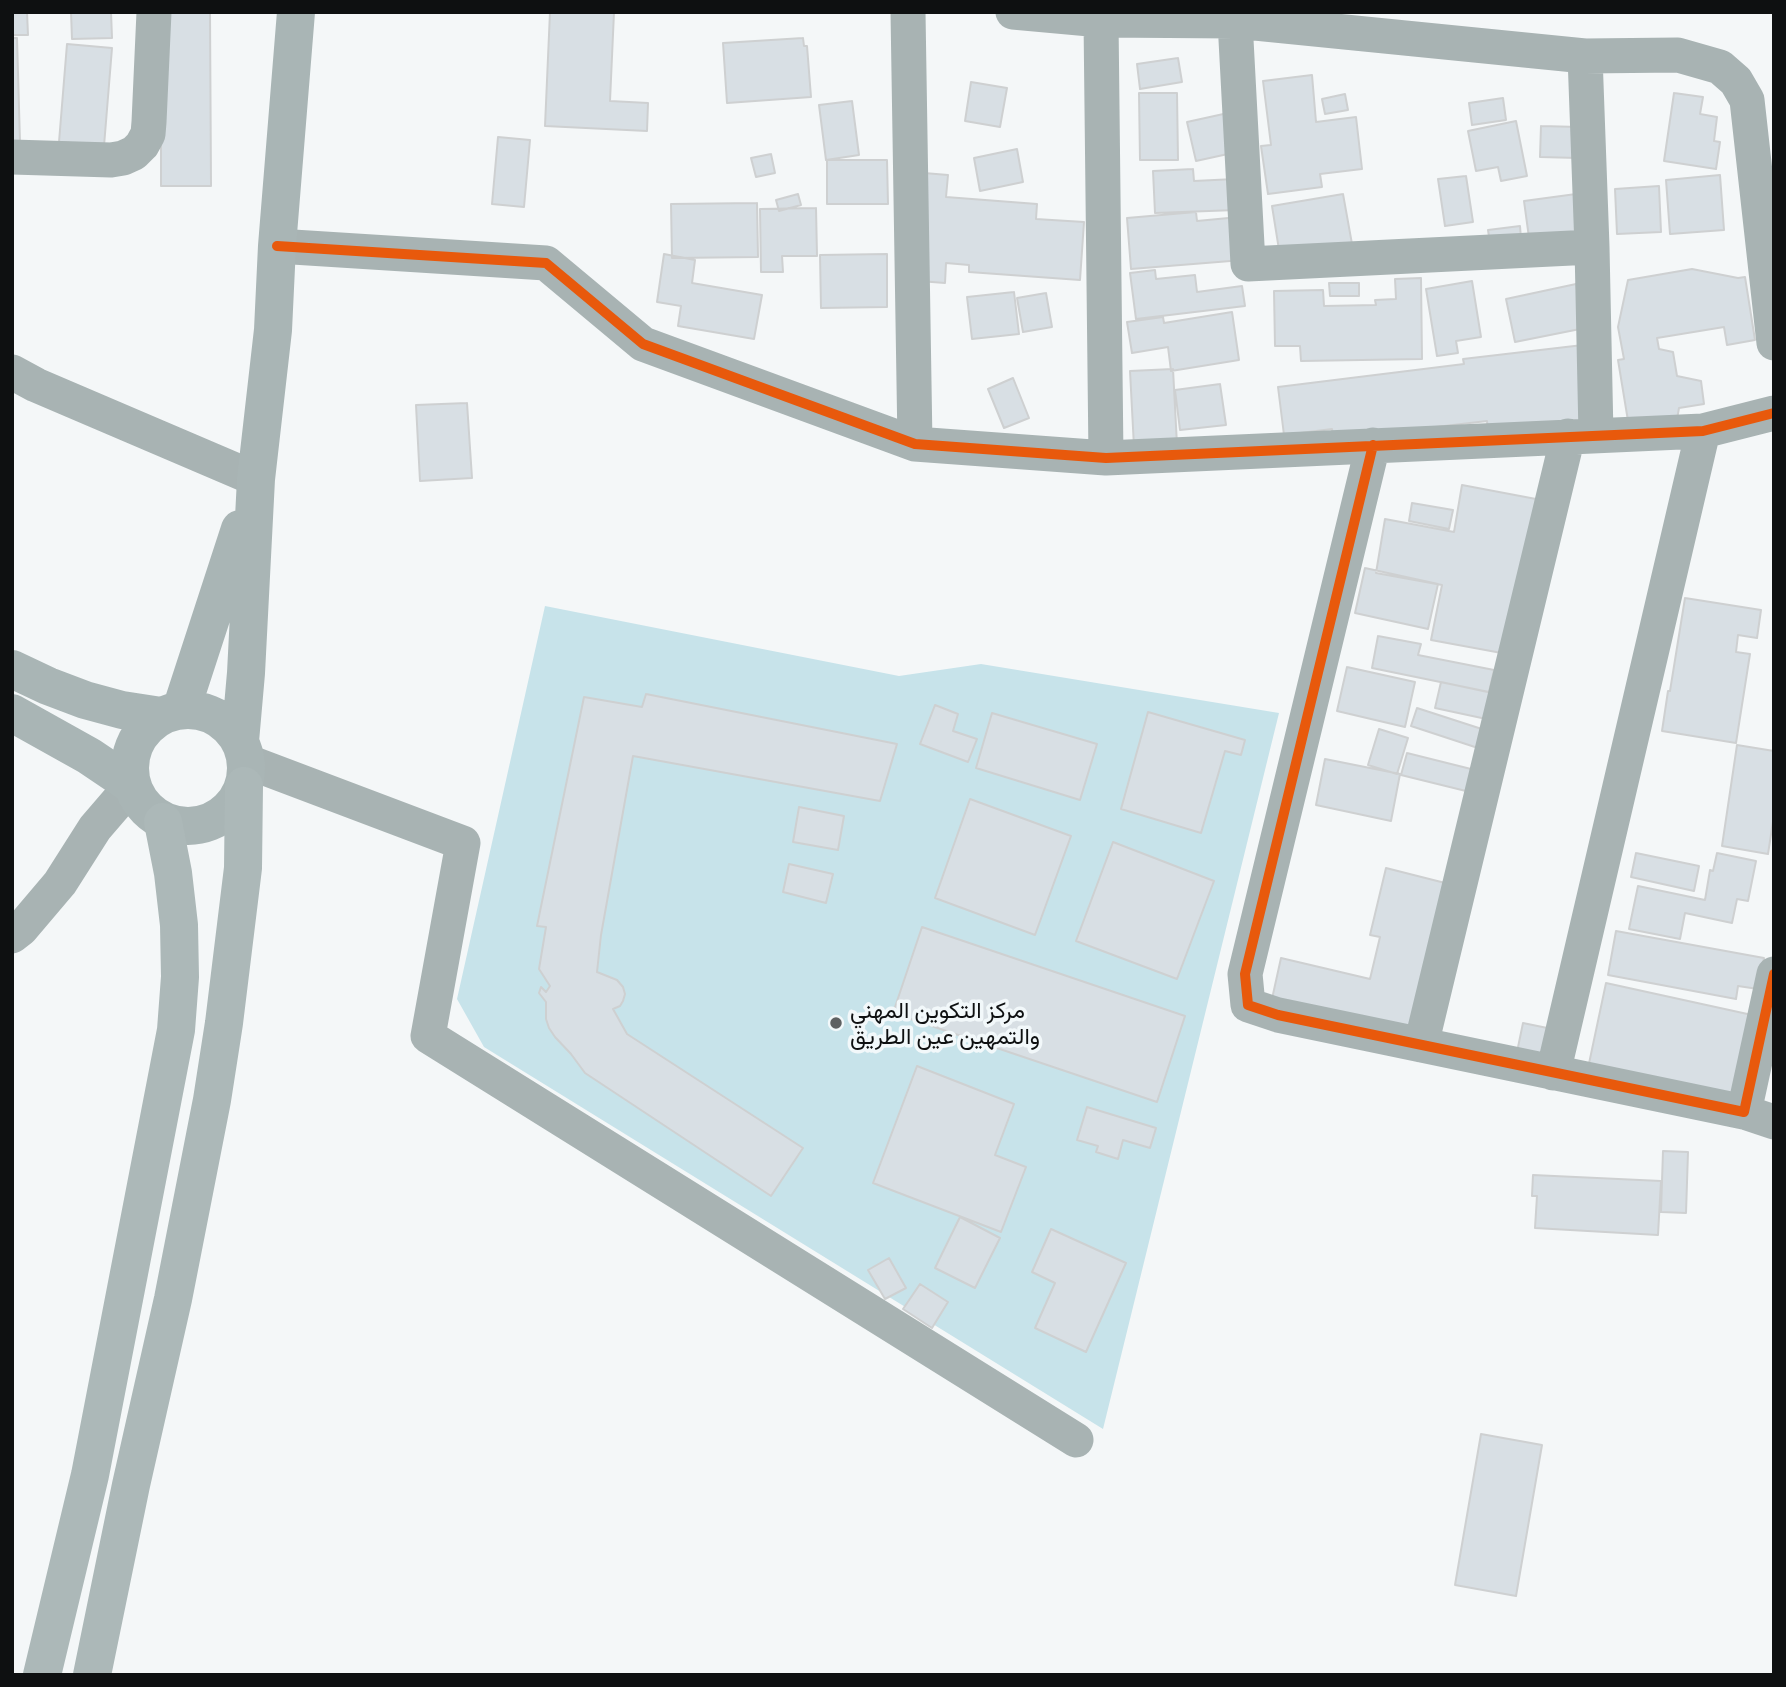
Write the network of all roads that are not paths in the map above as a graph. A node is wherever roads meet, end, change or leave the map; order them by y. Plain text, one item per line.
1 (154, 12) edge
2 (296, 12) edge
3 (908, 12) edge
4 (1013, 12) edge
5 (1101, 20) junction
6 (1235, 21) junction
7 (1585, 56) junction
8 (12, 157) edge
9 (277, 246) junction
10 (1592, 247) junction
11 (1774, 343) edge
12 (12, 372) edge
13 (1774, 412) edge
14 (1703, 431) junction
15 (1582, 436) junction
16 (915, 444) junction
17 (1373, 445) junction
18 (1106, 458) junction
19 (256, 479) junction
20 (12, 669) edge
21 (12, 713) edge
22 (171, 713) junction
23 (243, 762) junction
24 (132, 785) junction
25 (163, 822) junction
26 (12, 936) edge
27 (1774, 974) edge
28 (1421, 1045) junction
29 (1553, 1073) junction
30 (1759, 1117) edge
31 (1076, 1440) dead end
32 (42, 1675) edge
33 (92, 1675) edge

1 - 8 street
2 - 9 main road
3 - 16 street
4 - 5 street
5 - 6 street
5 - 18 street
6 - 7 street
6 - 10 street
7 - 10 street
7 - 11 street
9 - 16 street
9 - 19 main road
10 - 15 street
12 - 19 street
13 - 14 street
14 - 15 street
14 - 29 street
15 - 17 street
15 - 28 street
16 - 18 street
17 - 18 street
17 - 28 street
19 - 22 main road
19 - 23 main road
20 - 22 main road
21 - 24 main road
22 - 23 main road
22 - 24 main road
23 - 25 main road
23 - 31 street
23 - 33 highway
24 - 25 main road
24 - 26 street
25 - 32 highway
27 - 30 street
28 - 29 street
29 - 30 street

